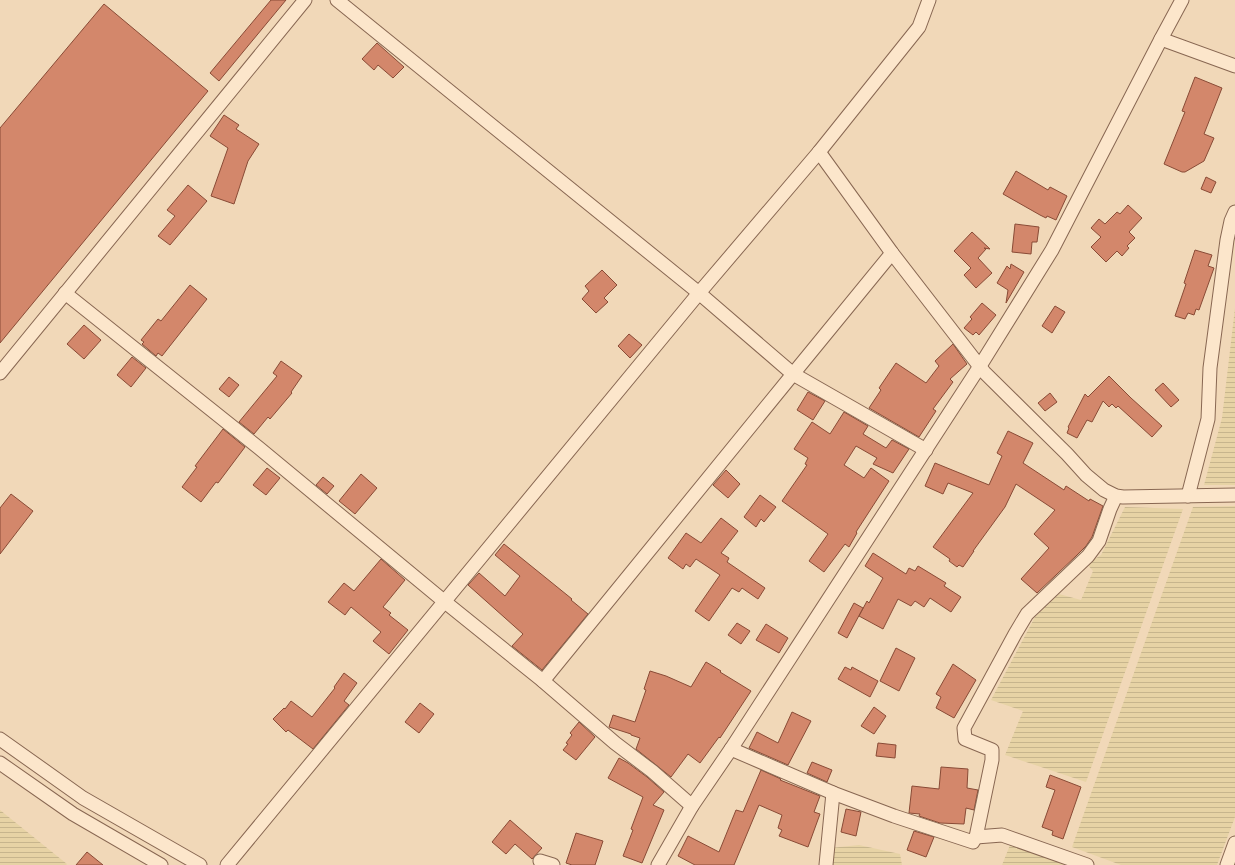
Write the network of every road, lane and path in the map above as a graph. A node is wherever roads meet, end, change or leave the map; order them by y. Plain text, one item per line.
1 (305, 0) edge
2 (337, 0) edge
3 (929, 0) edge
4 (1182, 0) edge
5 (1161, 39) junction
6 (1235, 66) edge
7 (819, 152) junction
8 (1235, 212) edge
9 (892, 253) junction
10 (65, 293) junction
11 (699, 293) junction
12 (980, 366) junction
13 (0, 372) edge
14 (793, 374) junction
15 (926, 450) junction
16 (1235, 495) edge
17 (1116, 496) junction
18 (1188, 496) junction
19 (445, 602) junction
20 (543, 682) junction
21 (0, 739) edge
22 (731, 749) junction
23 (0, 763) edge
24 (833, 793) junction
25 (692, 806) junction
26 (976, 837) junction
27 (1235, 843) edge
28 (540, 861) dead end
29 (161, 865) edge
30 (200, 865) edge
31 (228, 865) edge
32 (553, 865) edge
33 (658, 865) edge
34 (826, 865) edge
35 (1087, 865) edge
36 (1227, 865) edge

1 - 10 street
2 - 11 street
3 - 7 street
4 - 5 street
5 - 6 street
5 - 12 street
7 - 9 street
7 - 11 street
8 - 18 street
9 - 12 street
9 - 14 street
10 - 13 street
10 - 19 street
11 - 14 street
11 - 19 street
12 - 15 street
12 - 17 street
14 - 15 street
14 - 20 street
15 - 22 street
16 - 18 street
17 - 18 street
17 - 26 street
19 - 20 street
19 - 31 street
20 - 25 street
21 - 30 street
22 - 24 street
22 - 25 street
23 - 29 street
24 - 26 street
24 - 34 street
25 - 33 street
26 - 35 street
27 - 36 street
28 - 32 street

